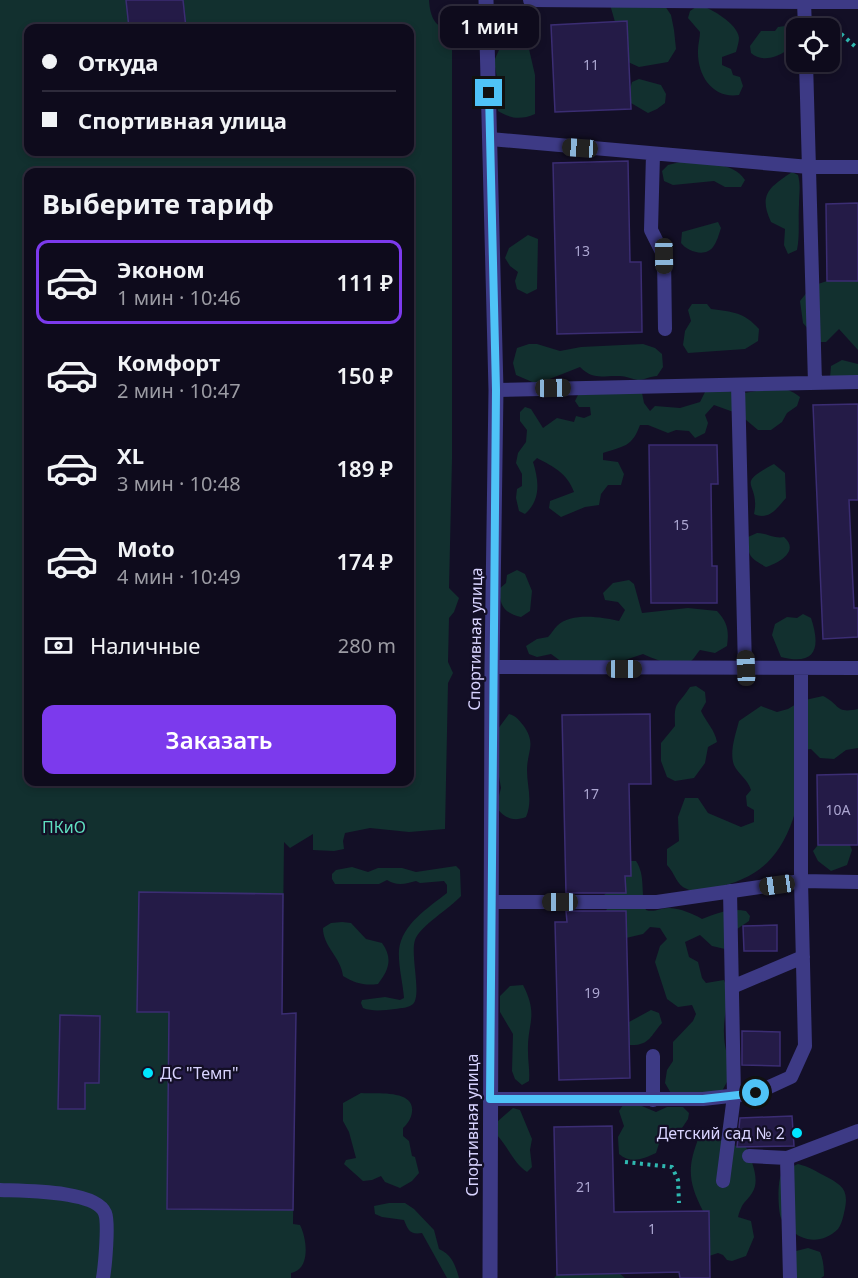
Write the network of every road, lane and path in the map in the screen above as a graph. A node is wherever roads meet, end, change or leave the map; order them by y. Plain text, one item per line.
1 (486, 0) edge
2 (530, 0) edge
3 (662, 1) edge
4 (804, 1) edge
5 (858, 2) edge
6 (805, 18) edge
7 (806, 72) edge
8 (490, 139) junction
9 (653, 154) junction
10 (809, 167) junction
11 (858, 167) edge
12 (665, 329) dead end
13 (858, 382) edge
14 (815, 383) junction
15 (738, 385) junction
16 (496, 390) junction
17 (492, 667) junction
18 (746, 668) junction
19 (801, 668) junction
20 (858, 668) edge
21 (801, 881) junction
22 (858, 882) edge
23 (730, 891) junction
24 (492, 902) junction
25 (802, 957) junction
26 (732, 987) junction
27 (653, 1056) dead end
28 (734, 1096) junction
29 (490, 1099) junction
30 (653, 1100) junction
31 (858, 1131) edge
32 (750, 1156) dead end
33 (787, 1158) junction
34 (625, 1162) dead end
35 (723, 1181) dead end
36 (0, 1190) edge
37 (679, 1203) dead end
38 (103, 1278) edge
39 (490, 1278) edge
40 (790, 1278) edge

1 - 8 street, Спортивная улица
2 - 3 lane
3 - 4 lane
4 - 5 lane
4 - 6 lane
7 - 10 lane
8 - 9 lane
8 - 16 street, Спортивная улица
9 - 10 lane
9 - 12 lane
10 - 11 lane
10 - 14 lane
13 - 14 lane
14 - 15 lane
15 - 16 lane
15 - 18 lane
16 - 17 street, Спортивная улица
17 - 18 lane
17 - 24 street, Спортивная улица
18 - 19 lane
19 - 20 lane
19 - 21 lane
21 - 22 lane
21 - 23 lane
21 - 25 lane
23 - 24 lane
23 - 26 lane
24 - 29 street, Спортивная улица
25 - 26 lane
25 - 28 lane
26 - 28 lane
27 - 30 lane
28 - 30 lane
28 - 35 lane
29 - 30 lane
29 - 39 street, Спортивная улица
31 - 33 lane
32 - 33 lane
33 - 40 lane
34 - 37 path
36 - 38 lane

